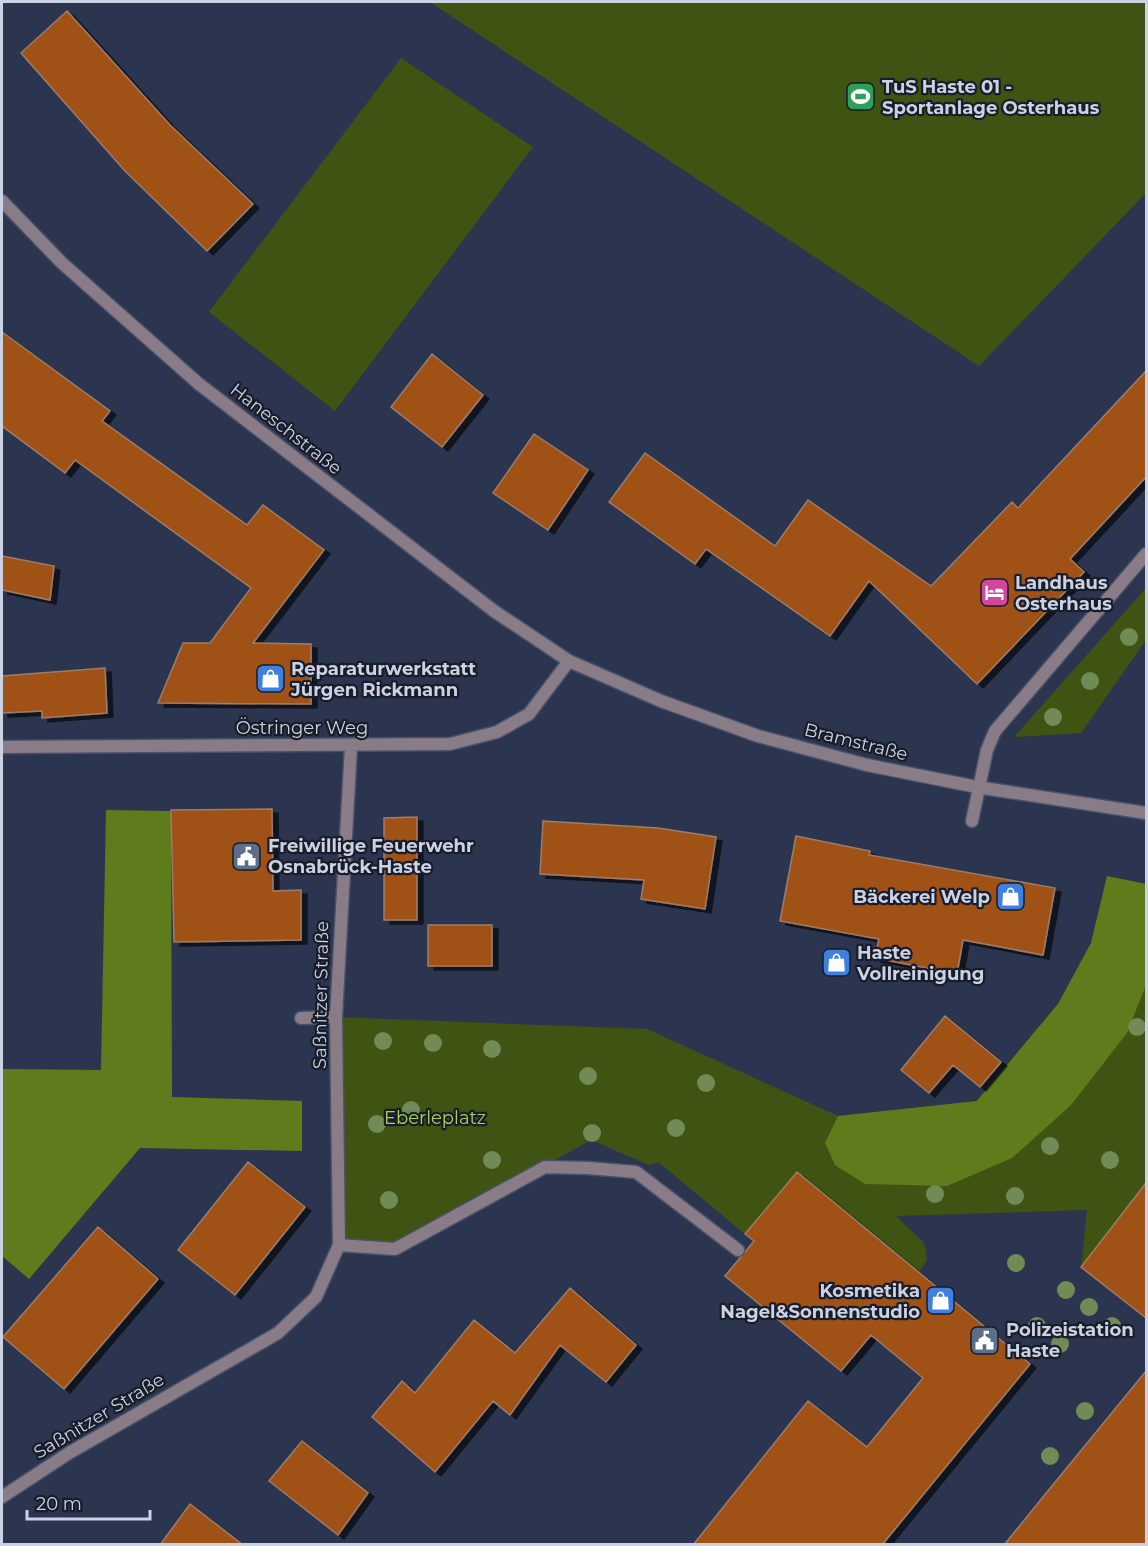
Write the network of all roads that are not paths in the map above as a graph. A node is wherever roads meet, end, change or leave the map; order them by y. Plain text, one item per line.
1 (2, 201) edge
2 (1146, 554) edge
3 (569, 661) junction
4 (351, 746) junction
5 (2, 747) edge
6 (977, 787) junction
7 (1146, 813) edge
8 (972, 821) dead end
9 (336, 1017) junction
10 (301, 1018) dead end
11 (339, 1245) junction
12 (738, 1250) dead end
13 (2, 1497) edge

1 - 3 street, Haneschstraße
2 - 6 street
3 - 4 street, Östringer Weg
3 - 6 street, Bramstraße
4 - 5 street, Östringer Weg
4 - 9 street, Saßnitzer Straße
6 - 7 street, Bramstraße
6 - 8 street
9 - 10 street
9 - 11 street, Saßnitzer Straße
11 - 12 street
11 - 13 street, Saßnitzer Straße

